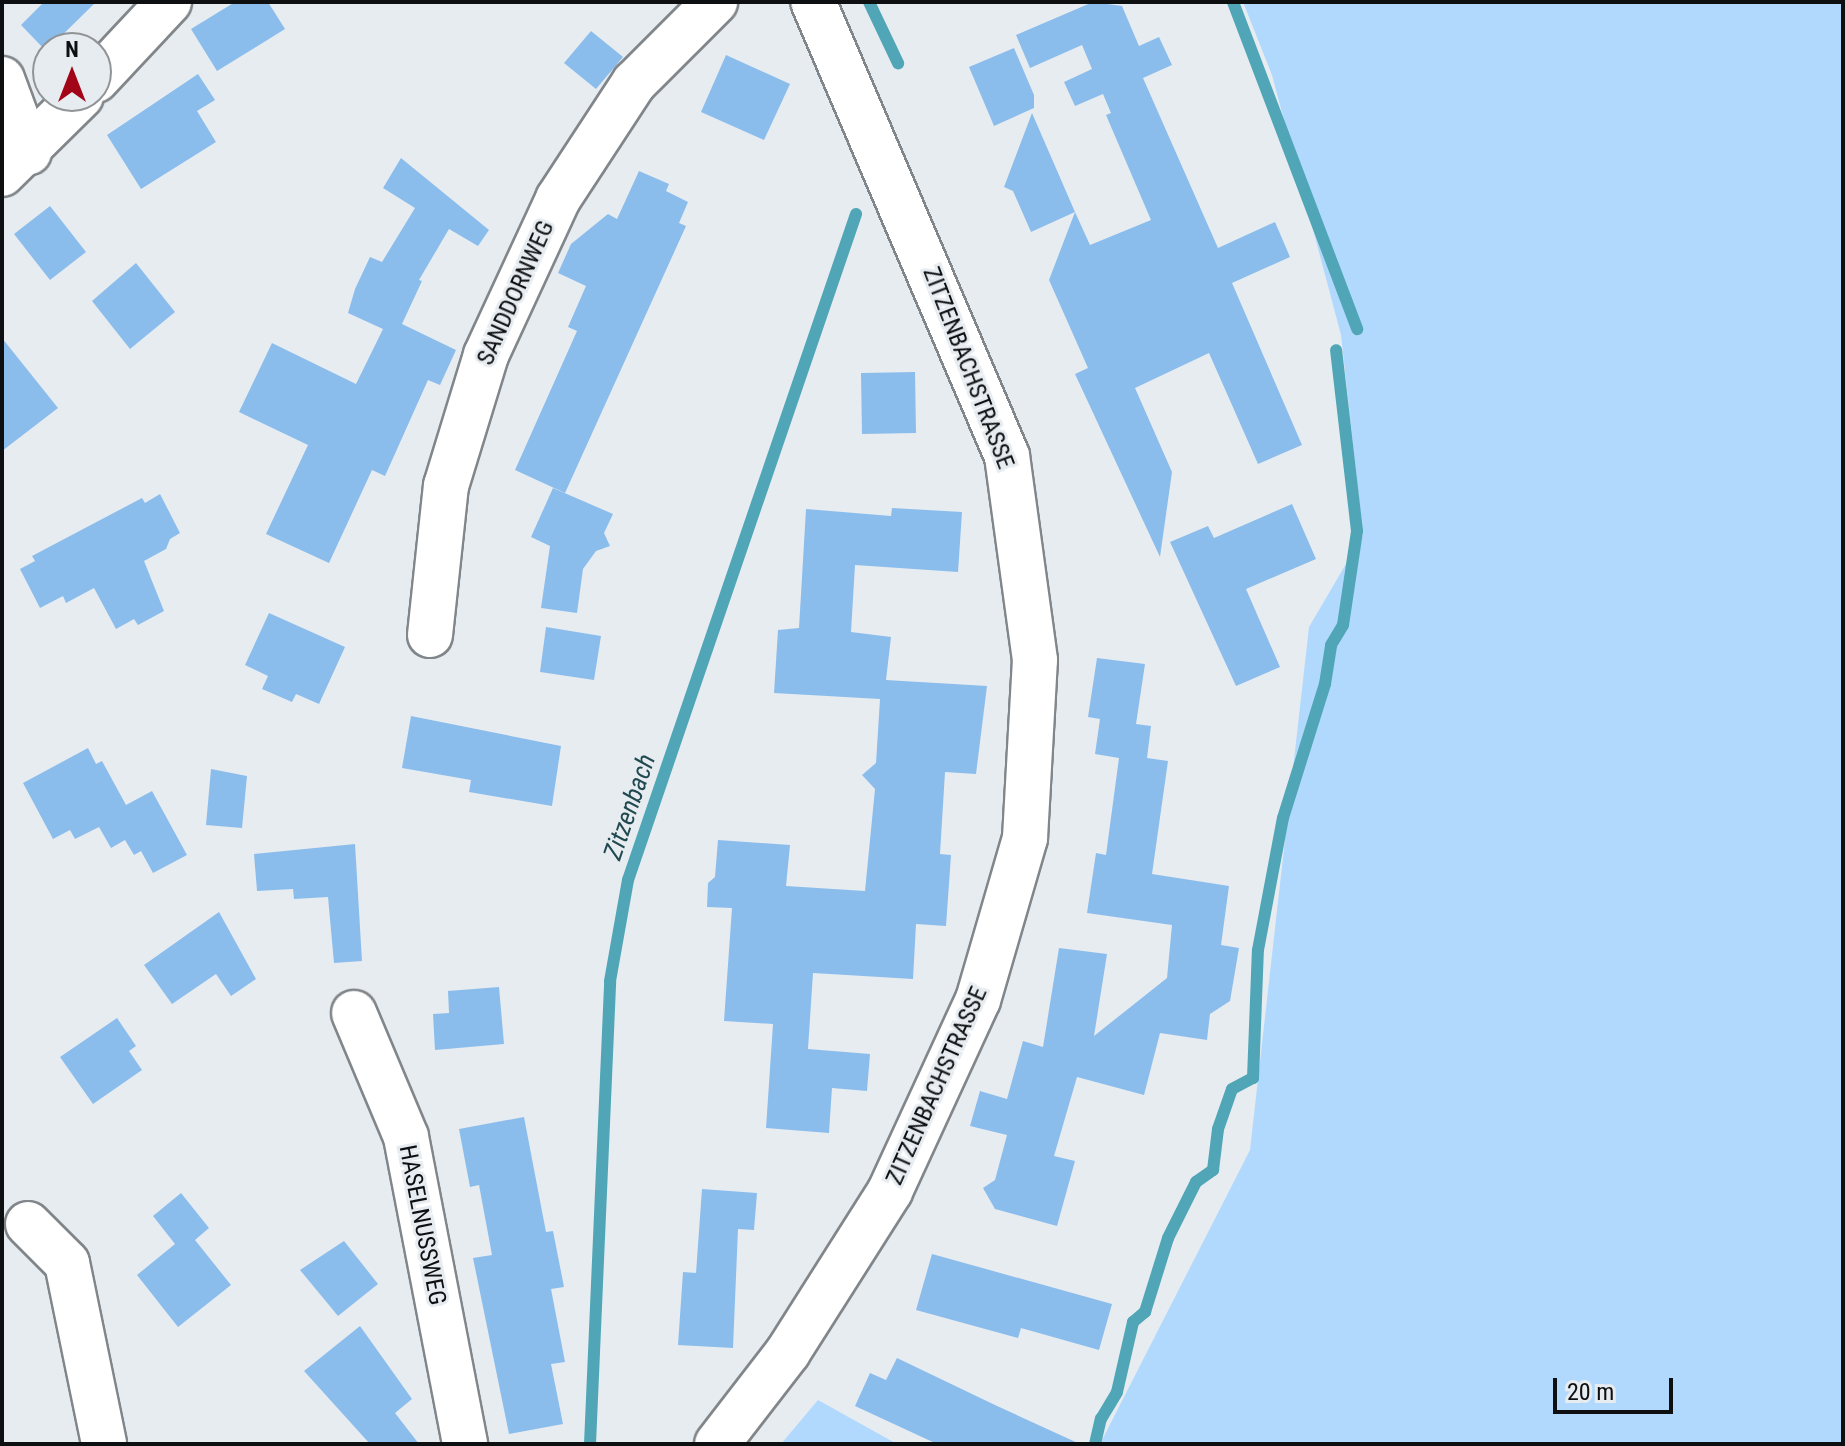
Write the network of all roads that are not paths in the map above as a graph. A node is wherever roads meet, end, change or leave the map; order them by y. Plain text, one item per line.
1 (169, 2) edge
2 (715, 2) edge
3 (813, 2) edge
4 (112, 63) edge
5 (2, 79) edge
6 (65, 112) edge
7 (16, 163) edge
8 (430, 635) dead end
9 (354, 1013) dead end
10 (28, 1224) dead end
11 (104, 1444) edge
12 (465, 1444) edge
13 (717, 1444) edge

1 - 4 street
2 - 8 street, SANDDORNWEG
3 - 13 street, ZITZENBACHSTRASSE
5 - 7 street
6 - 7 street
9 - 12 street, HASELNUSSWEG
10 - 11 street

